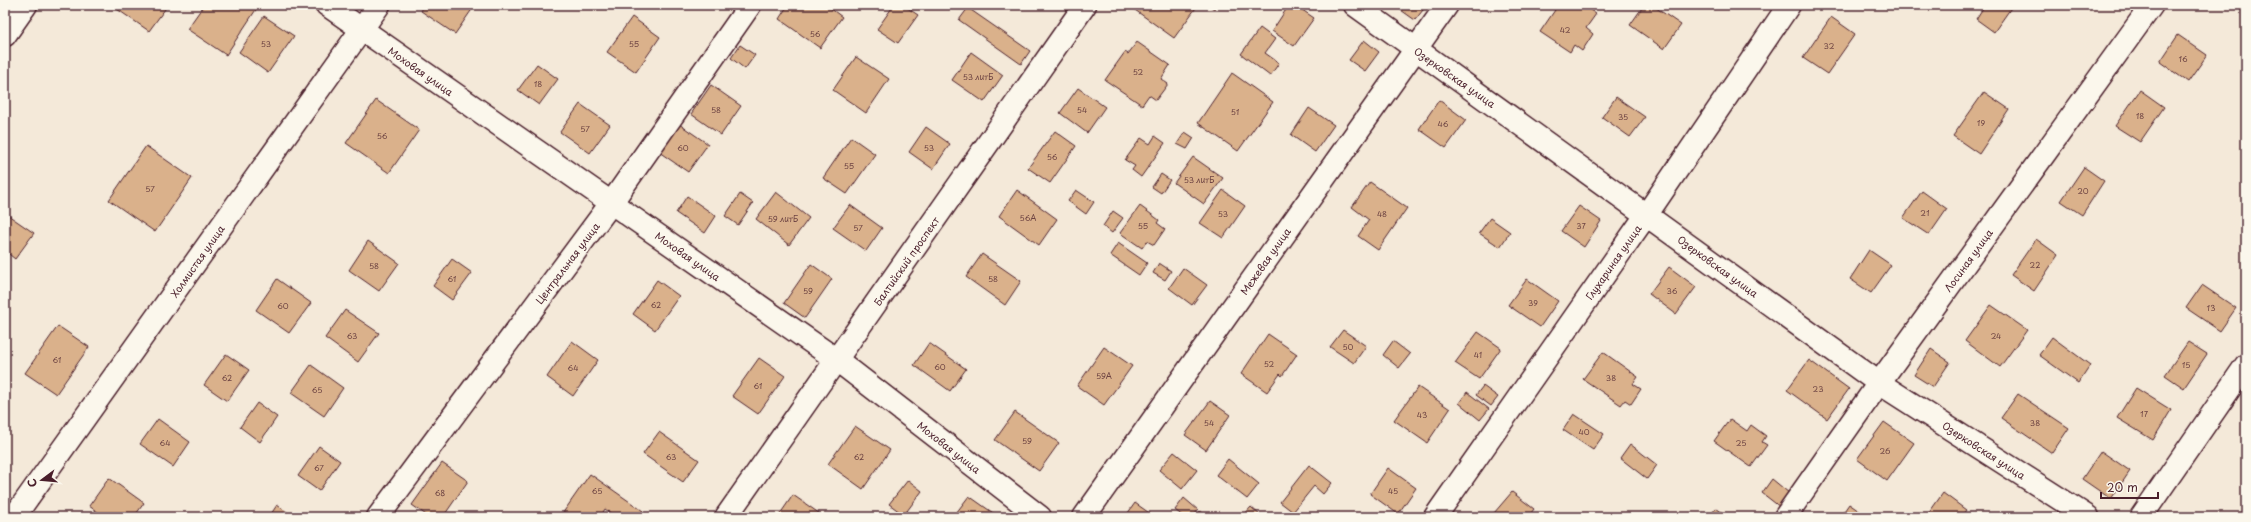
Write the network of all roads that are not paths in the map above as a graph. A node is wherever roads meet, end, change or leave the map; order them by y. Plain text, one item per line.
1 (26, 5) edge
2 (327, 5) edge
3 (379, 5) edge
4 (750, 5) edge
5 (1085, 5) edge
6 (1355, 5) edge
7 (1447, 5) edge
8 (1789, 5) edge
9 (2152, 5) edge
10 (362, 30) junction
11 (5, 35) edge
12 (1415, 50) junction
13 (612, 202) junction
14 (1647, 214) junction
15 (837, 360) junction
16 (2246, 365) edge
17 (1879, 383) junction
18 (15, 512) edge
19 (378, 517) edge
20 (726, 517) edge
21 (1040, 517) edge
22 (1084, 517) edge
23 (1435, 517) edge
24 (1785, 517) edge
25 (2088, 517) edge
26 (2141, 517) edge

1 - 11 street
2 - 10 street, Моховая улица
3 - 10 street, Холмистая улица
4 - 13 street, Центральная улица
5 - 15 street, Балтийский проспект
6 - 12 street, Озерковская улица
7 - 12 street, Межевая улица
8 - 14 street, Глухариная улица
9 - 17 street, Лосиная улица
10 - 13 street, Моховая улица
10 - 18 street, Холмистая улица
12 - 14 street, Озерковская улица
12 - 22 street, Межевая улица
13 - 15 street, Моховая улица
13 - 19 street, Центральная улица
14 - 17 street, Озерковская улица
14 - 23 street, Глухариная улица
15 - 20 street, Балтийский проспект
15 - 21 street, Моховая улица
16 - 26 street
17 - 24 street, Лосиная улица
17 - 25 street, Озерковская улица

